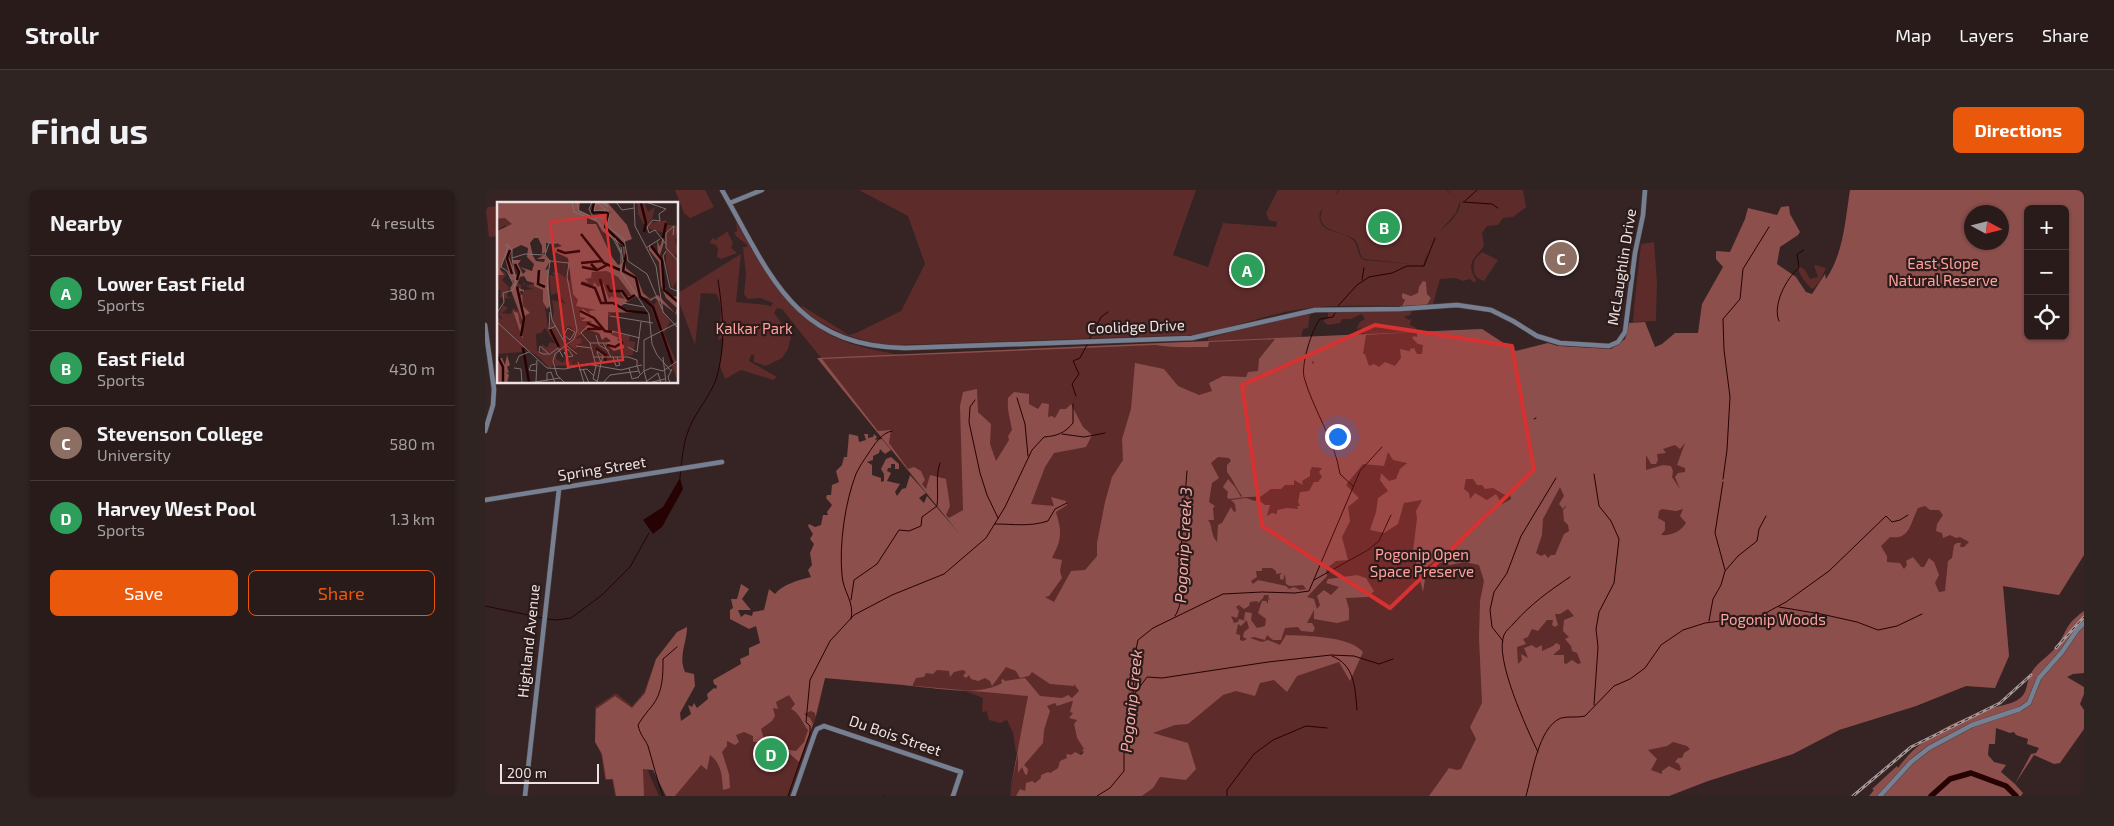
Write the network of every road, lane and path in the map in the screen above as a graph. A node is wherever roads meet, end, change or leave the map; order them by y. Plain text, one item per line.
1 (722, 190) edge
2 (762, 190) edge
3 (1645, 190) edge
4 (730, 203) junction
5 (485, 325) edge
6 (1614, 344) joint
7 (485, 431) edge
8 (722, 462) dead end
9 (559, 489) junction
10 (485, 500) edge
11 (2084, 623) edge
12 (525, 796) edge
13 (793, 796) edge
14 (953, 796) edge
15 (1879, 796) edge

1 - 4 street, Coolidge Drive
2 - 4 street
3 - 6 street, McLaughlin Drive
4 - 6 street, Coolidge Drive
5 - 7 street
8 - 9 street, Spring Street
9 - 10 street, Spring Street
9 - 12 street, Highland Avenue
11 - 15 street
13 - 14 street, Du Bois Street

